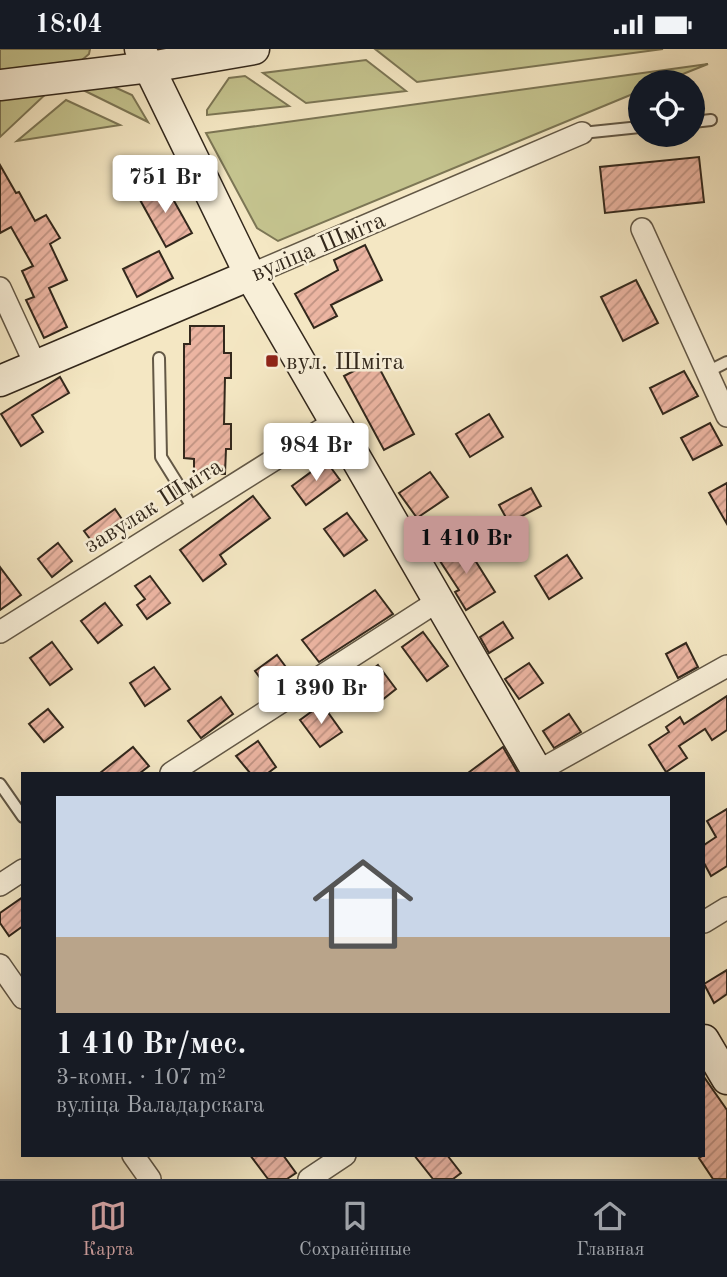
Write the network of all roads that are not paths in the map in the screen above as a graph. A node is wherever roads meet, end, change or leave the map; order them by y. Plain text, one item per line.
1 (254, 49) edge
2 (145, 58) edge
3 (0, 85) edge
4 (711, 120) dead end
5 (705, 121) edge
6 (628, 128) edge
7 (582, 132) joint
8 (642, 229) dead end
9 (250, 275) junction
10 (0, 288) edge
11 (159, 358) dead end
12 (727, 362) edge
13 (36, 366) junction
14 (707, 372) junction
15 (0, 381) edge
16 (727, 416) edge
17 (334, 422) junction
18 (194, 510) junction
19 (438, 601) junction
20 (0, 632) edge
21 (727, 666) edge
22 (173, 772) edge
23 (536, 772) edge
24 (539, 772) edge
25 (0, 784) edge
26 (21, 814) edge
27 (21, 871) edge
28 (0, 885) edge
29 (727, 908) edge
30 (705, 921) edge
31 (0, 965) edge
32 (21, 995) edge
33 (705, 1042) edge
34 (727, 1079) edge
35 (134, 1157) edge
36 (342, 1157) edge
37 (150, 1179) edge
38 (309, 1179) edge

1 - 2 main road
2 - 3 main road
2 - 9 main road
4 - 5 lane
6 - 7 lane, вуліца Шміта
7 - 9 street, вуліца Шміта
8 - 14 street
9 - 13 main road, вуліца Шміта
9 - 17 main road
10 - 13 street
11 - 18 lane
12 - 14 lane
13 - 15 main road, вуліца Шміта
14 - 16 street
17 - 18 street, завулак Шміта
17 - 19 main road
18 - 20 street, завулак Шміта
19 - 22 street
19 - 23 main road
21 - 24 street
25 - 26 lane
27 - 28 street
29 - 30 street
31 - 32 street
33 - 34 main road
35 - 37 street
36 - 38 street

